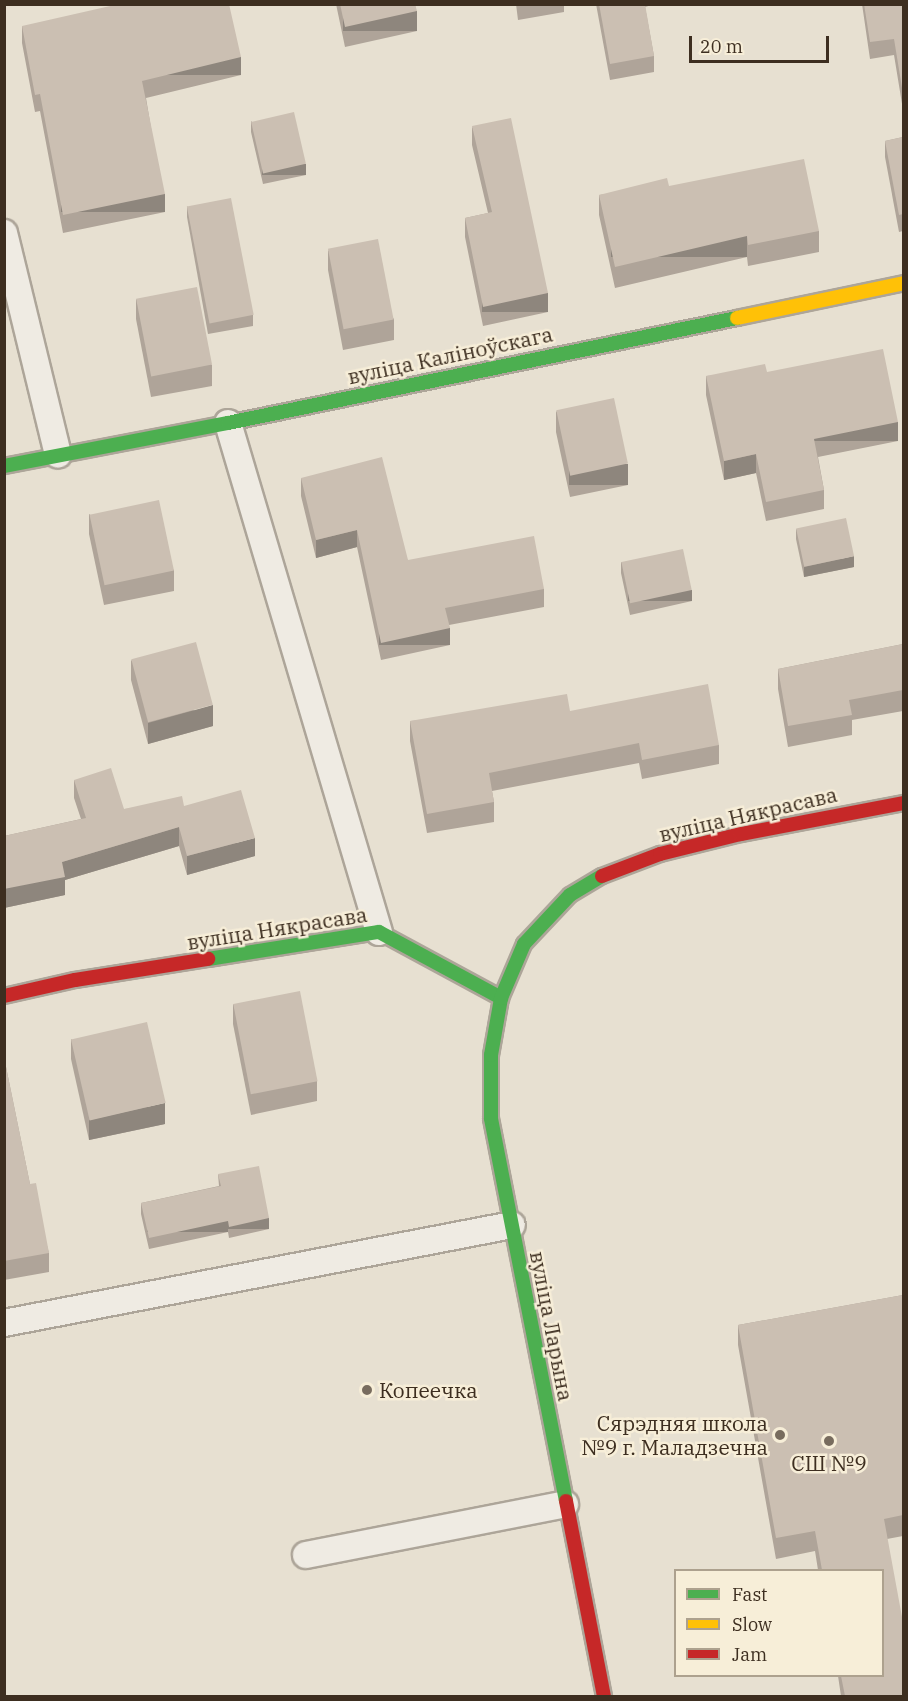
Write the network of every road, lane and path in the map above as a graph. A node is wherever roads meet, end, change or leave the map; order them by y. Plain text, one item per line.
1 (4, 233) edge
2 (903, 283) edge
3 (228, 423) junction
4 (58, 455) junction
5 (4, 466) edge
6 (903, 803) edge
7 (379, 932) junction
8 (4, 996) edge
9 (501, 998) junction
10 (512, 1225) junction
11 (4, 1323) edge
12 (565, 1503) junction
13 (306, 1555) dead end
14 (604, 1696) edge

1 - 4 lane
2 - 3 street, вуліца Каліноўскага
3 - 4 street, вуліца Каліноўскага
3 - 7 lane
4 - 5 street, вуліца Каліноўскага
6 - 9 street, вуліца Някрасава
7 - 8 street, вуліца Някрасава
7 - 9 street, вуліца Някрасава
9 - 10 street, вуліца Ларына
10 - 11 lane
10 - 12 street, вуліца Ларына
12 - 13 lane
12 - 14 street, вуліца Ларына

